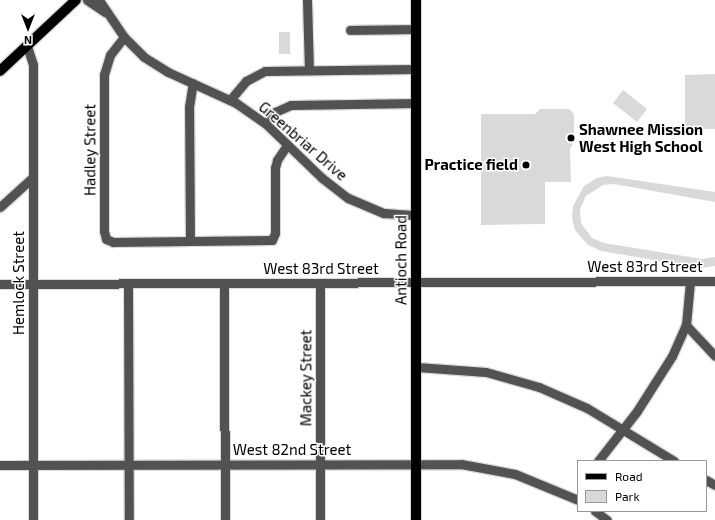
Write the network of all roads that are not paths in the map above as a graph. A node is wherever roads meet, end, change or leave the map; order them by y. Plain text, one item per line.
1 (76, 0) edge
2 (87, 0) edge
3 (99, 0) edge
4 (308, 0) edge
5 (416, 0) edge
6 (105, 12) junction
7 (416, 29) junction
8 (350, 30) dead end
9 (124, 37) junction
10 (27, 46) junction
11 (416, 69) junction
12 (309, 70) junction
13 (0, 71) edge
14 (193, 83) junction
15 (230, 100) junction
16 (416, 103) junction
17 (265, 123) junction
18 (287, 145) junction
19 (32, 178) junction
20 (0, 207) edge
21 (416, 215) junction
22 (190, 241) junction
23 (136, 242) joint
24 (715, 281) edge
25 (690, 282) junction
26 (128, 283) junction
27 (416, 283) junction
28 (0, 284) edge
29 (33, 284) junction
30 (224, 284) junction
31 (320, 284) junction
32 (686, 325) junction
33 (715, 356) edge
34 (417, 367) junction
35 (622, 430) junction
36 (599, 460) edge
37 (672, 460) edge
38 (416, 463) junction
39 (129, 464) junction
40 (224, 464) junction
41 (320, 464) junction
42 (0, 465) edge
43 (34, 465) junction
44 (577, 498) edge
45 (596, 512) edge
46 (33, 520) edge
47 (129, 520) edge
48 (225, 520) edge
49 (320, 520) edge
50 (416, 520) edge
51 (608, 520) edge

1 - 10 main road
2 - 6 street, Greenbriar Drive
3 - 6 street, Greenbriar Drive
4 - 12 street
5 - 7 main road, Antioch Road
6 - 9 street, Greenbriar Drive
7 - 8 street
7 - 11 main road, Antioch Road
9 - 14 street, Greenbriar Drive
9 - 23 street, Hadley Street
10 - 13 main road
10 - 19 street, Hemlock Street
11 - 12 street
11 - 16 main road, Antioch Road
12 - 15 street
14 - 15 street, Greenbriar Drive
14 - 22 street
15 - 17 street, Greenbriar Drive
16 - 17 street
16 - 21 main road, Antioch Road
17 - 18 street, Greenbriar Drive
18 - 21 street, Greenbriar Drive
18 - 22 street, West 83rd Street
19 - 20 street
19 - 29 street, Hemlock Street
21 - 27 main road, Antioch Road
22 - 23 street, West 83rd Street
24 - 25 street, West 83rd Street
25 - 27 street, West 83rd Street
25 - 32 street
26 - 29 street, West 83rd Street
26 - 30 street, West 83rd Street
26 - 39 street
27 - 31 street, West 83rd Street
27 - 34 main road, Antioch Road
28 - 29 street, West 83rd Street
29 - 43 street, Hemlock Street
30 - 31 street, West 83rd Street
30 - 40 street
31 - 41 street, Mackey Street
32 - 33 street
32 - 35 street
34 - 35 street
34 - 38 main road, Antioch Road
35 - 36 street
35 - 37 street
38 - 41 street, West 82nd Street
38 - 44 street, West 82nd Street
38 - 50 main road, Antioch Road
39 - 40 street, West 82nd Street
39 - 43 street, West 82nd Street
39 - 47 street
40 - 41 street, West 82nd Street
40 - 48 street
41 - 49 street, Mackey Street
42 - 43 street, West 82nd Street
43 - 46 street, Hemlock Street
45 - 51 street

